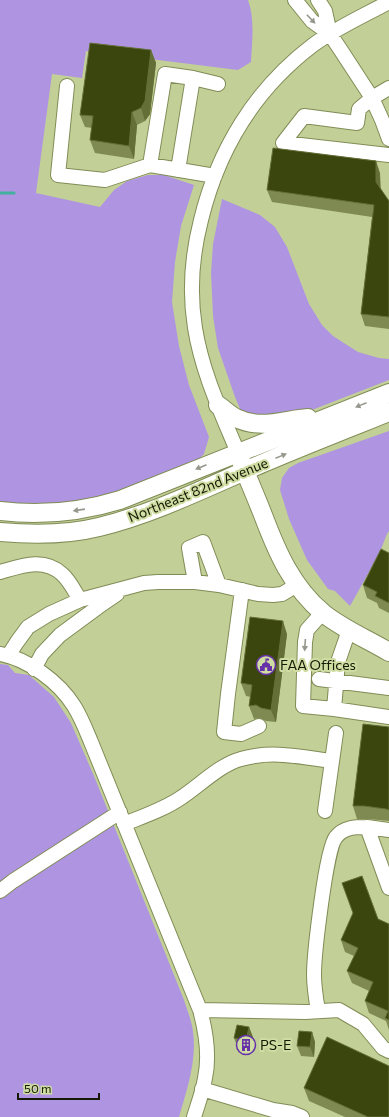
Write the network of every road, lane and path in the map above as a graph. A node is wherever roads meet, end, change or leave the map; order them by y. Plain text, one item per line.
1 (295, 0) edge
2 (318, 0) edge
3 (389, 2) edge
4 (330, 34) junction
5 (193, 78) junction
6 (218, 84) dead end
7 (67, 86) dead end
8 (389, 88) edge
9 (372, 98) junction
10 (389, 139) edge
11 (389, 155) edge
12 (150, 165) junction
13 (178, 170) junction
14 (215, 176) junction
15 (389, 393) edge
16 (218, 405) junction
17 (389, 412) edge
18 (333, 416) junction
19 (238, 453) junction
20 (245, 471) junction
21 (0, 511) edge
22 (0, 532) edge
23 (0, 572) edge
24 (195, 582) junction
25 (220, 585) junction
26 (297, 586) junction
27 (129, 587) junction
28 (242, 590) junction
29 (80, 600) junction
30 (323, 612) junction
31 (349, 630) junction
32 (389, 652) edge
33 (4, 655) edge
34 (34, 669) junction
35 (319, 679) dead end
36 (337, 682) junction
37 (389, 688) edge
38 (334, 709) junction
39 (389, 717) edge
40 (259, 726) dead end
41 (336, 733) dead end
42 (332, 762) junction
43 (325, 811) dead end
44 (122, 818) junction
45 (367, 827) junction
46 (389, 830) edge
47 (388, 880) edge
48 (0, 892) edge
49 (200, 1010) junction
50 (318, 1011) junction
51 (389, 1051) edge
52 (202, 1089) junction
53 (194, 1117) edge
54 (302, 1117) edge

1 -> 4 street
2 - 4 street
3 - 4 street
4 - 9 street
4 - 14 street
5 - 6 street
5 - 12 street
5 - 13 street
7 - 12 street
8 - 9 street
9 - 10 street
9 - 11 street
12 - 13 street
13 - 14 street
14 - 16 street
15 -> 18 main road, Northeast 82nd Avenue
16 - 18 main road
16 - 19 street
20 -> 17 main road, Northeast 82nd Avenue
18 - 19 main road, Northeast 82nd Avenue
19 - 20 main road
19 -> 21 main road, Northeast 82nd Avenue
20 - 22 main road, Northeast 82nd Avenue
20 - 26 main road
23 - 29 street
24 - 25 street
24 - 25 street
24 - 27 street
25 - 28 street
26 - 28 street
26 - 30 main road
27 - 29 street
27 - 34 street
28 - 40 street
29 - 33 street
30 - 31 main road
30 -> 38 street
31 - 32 main road
31 - 36 street
33 - 34 street
34 - 44 street
35 - 36 street
36 - 37 street
36 - 38 street
38 - 39 street
41 - 42 street
42 - 43 street
42 - 44 street
44 - 48 street
44 - 49 street
45 - 46 street
45 - 47 street
45 - 50 street
49 - 50 street
49 - 52 street
50 - 51 street
52 - 53 street
52 - 54 street

